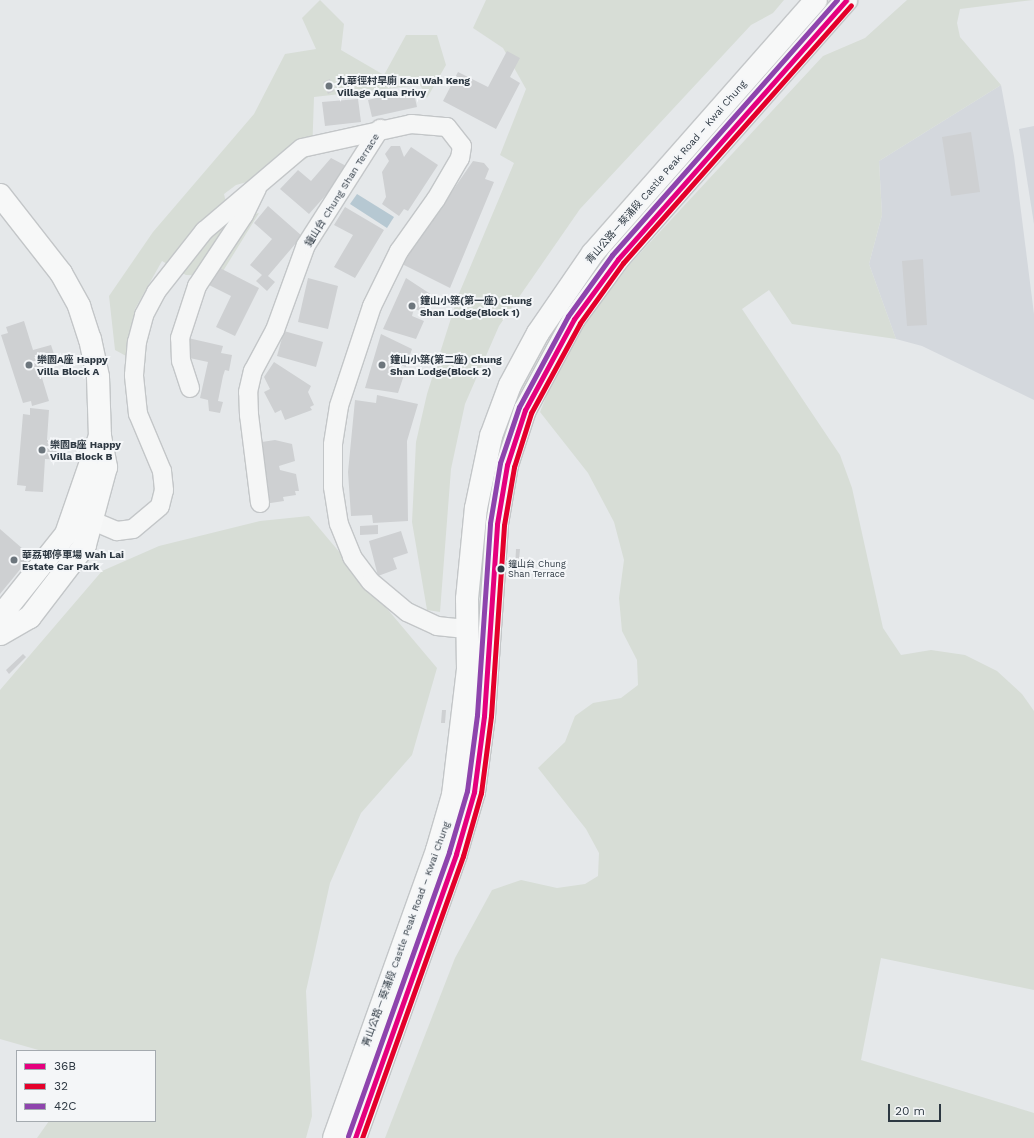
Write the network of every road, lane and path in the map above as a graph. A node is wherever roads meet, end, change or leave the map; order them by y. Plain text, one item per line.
1 (816, 0) edge
2 (846, 0) edge
3 (380, 129) junction
4 (258, 186) junction
5 (0, 195) edge
6 (190, 388) dead end
7 (100, 436) junction
8 (260, 503) dead end
9 (77, 506) junction
10 (93, 520) junction
11 (66, 534) junction
12 (468, 629) junction
13 (1, 633) edge
14 (334, 1138) edge
15 (355, 1138) edge

1 - 12 main road, 青山公路－葵涌段 Castle Peak Road – Kwai Chung
2 - 15 main road, 青山公路－葵涌段 Castle Peak Road – Kwai Chung
3 - 4 street, 鐘山台 Chung Shan Terrace
3 - 8 street, 鐘山台 Chung Shan Terrace
3 - 12 street, 鐘山台 Chung Shan Terrace
4 - 6 street, 鐘山台 Chung Shan Terrace
4 - 10 street, 鐘山台 Chung Shan Terrace
5 - 7 main road
7 - 9 main road
7 - 10 main road
9 - 10 street, 鐘山台 Chung Shan Terrace
9 - 11 main road
10 - 11 main road
10 - 13 main road
11 - 13 main road
12 - 14 main road, 青山公路－葵涌段 Castle Peak Road – Kwai Chung

